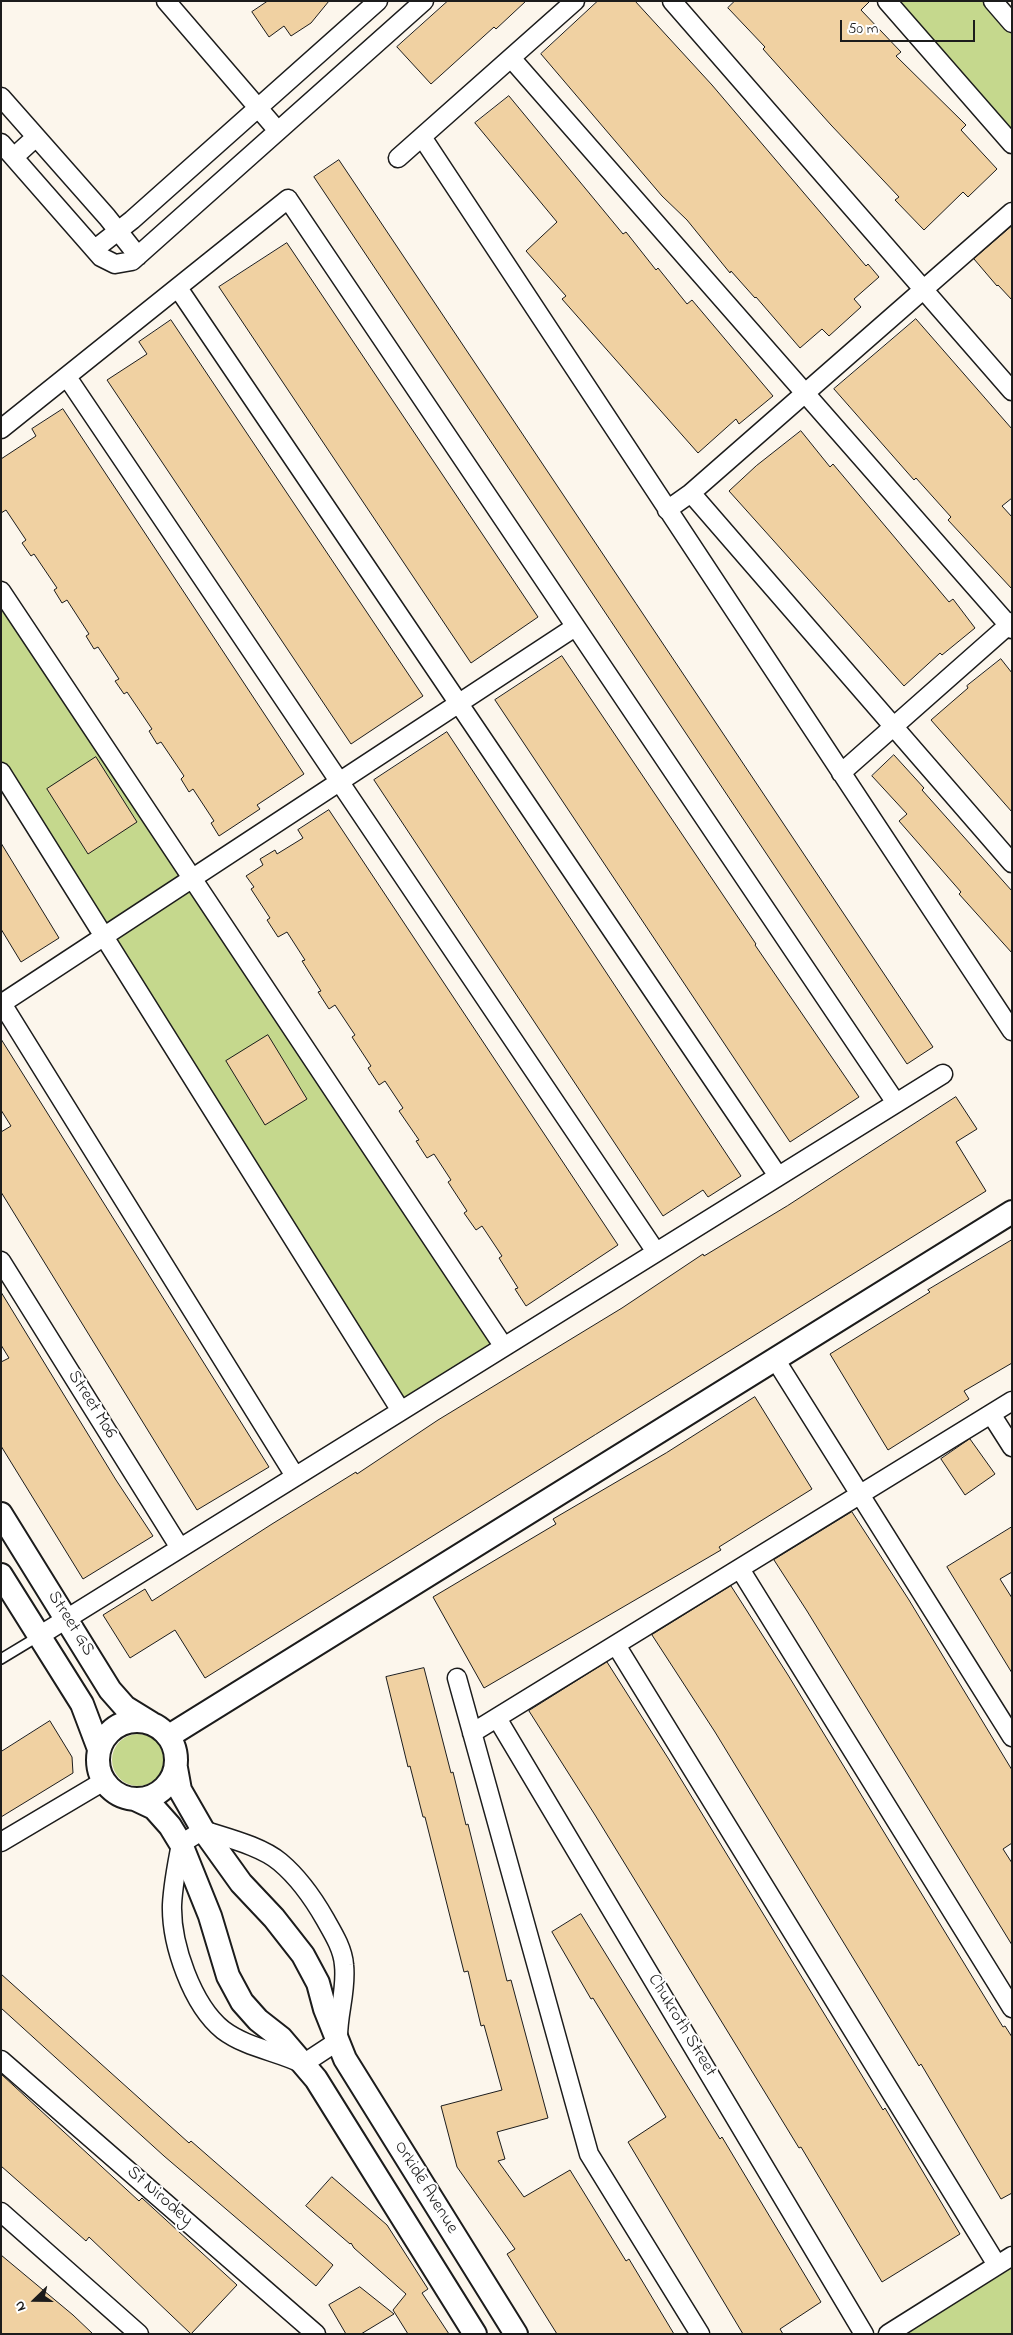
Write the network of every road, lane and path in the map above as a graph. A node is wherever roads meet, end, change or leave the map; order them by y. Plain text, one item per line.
1 (166, 1) edge
2 (378, 1) edge
3 (424, 1) edge
4 (574, 1) edge
5 (672, 1) edge
6 (887, 1) edge
7 (993, 1) edge
8 (1012, 23) edge
9 (511, 58) junction
10 (1, 97) edge
11 (257, 109) junction
12 (278, 131) junction
13 (36, 137) junction
14 (422, 137) junction
15 (1012, 144) edge
16 (5, 148) edge
17 (398, 158) dead end
18 (1012, 212) edge
19 (118, 231) junction
20 (95, 249) junction
21 (138, 256) junction
22 (178, 288) junction
23 (923, 289) junction
24 (67, 377) junction
25 (1012, 391) edge
26 (804, 393) junction
27 (1, 429) edge
28 (690, 493) junction
29 (667, 510) junction
30 (1, 591) edge
31 (1011, 625) edge
32 (576, 627) junction
33 (459, 704) junction
34 (895, 726) junction
35 (1, 772) edge
36 (841, 773) junction
37 (340, 782) junction
38 (1012, 863) edge
39 (193, 878) junction
40 (104, 937) junction
41 (2, 1003) edge
42 (1012, 1032) edge
43 (943, 1074) dead end
44 (896, 1103) junction
45 (778, 1176) junction
46 (1012, 1212) edge
47 (656, 1252) junction
48 (1, 1262) edge
49 (504, 1346) junction
50 (775, 1359) junction
51 (1012, 1401) edge
52 (401, 1411) junction
53 (991, 1414) junction
54 (1012, 1447) edge
55 (295, 1476) junction
56 (858, 1495) junction
57 (1, 1514) edge
58 (180, 1548) junction
59 (740, 1569) junction
60 (1, 1575) edge
61 (66, 1619) junction
62 (39, 1636) junction
63 (616, 1645) junction
64 (1, 1659) edge
65 (457, 1678) dead end
66 (497, 1718) junction
67 (151, 1723) junction
68 (472, 1733) junction
69 (169, 1736) junction
70 (1012, 1737) edge
71 (99, 1748) junction
72 (176, 1768) junction
73 (104, 1781) junction
74 (135, 1800) junction
75 (203, 1830) junction
76 (1, 1842) edge
77 (181, 1844) junction
78 (1012, 2008) edge
79 (338, 2041) junction
80 (1, 2060) edge
81 (303, 2064) junction
82 (1, 2212) edge
83 (1004, 2260) edge
84 (493, 2298) junction
85 (470, 2325) edge
86 (140, 2334) edge
87 (316, 2334) edge
88 (516, 2334) edge
89 (700, 2334) edge
90 (864, 2334) edge
91 (888, 2334) edge

1 - 11 street
2 - 11 street
3 - 12 street
4 - 9 street
5 - 23 street
6 - 15 street
7 - 8 street
9 - 14 street
9 - 26 street
10 - 13 street
11 - 12 street
11 - 19 street
12 - 21 street
13 - 16 street
13 - 19 street
14 - 17 street
14 - 29 street
16 - 20 street
18 - 23 street
19 - 20 street
19 - 21 street
20 - 21 street
22 - 24 street
22 - 32 street
22 - 33 street
23 - 25 street
23 - 26 street
24 - 27 street
24 - 37 street
26 - 28 street
26 - 31 street
28 - 29 street
28 - 34 street
29 - 36 street
30 - 39 street
31 - 34 street
32 - 33 street
32 - 44 street
33 - 37 street
33 - 45 street
34 - 36 street
34 - 38 street
35 - 40 street
36 - 42 street
37 - 39 street
37 - 47 street
39 - 40 street
39 - 49 street
40 - 41 street
40 - 52 street
41 - 55 street
43 - 44 street
44 - 45 street
45 - 47 street
46 - 50 street
47 - 49 street
48 - 58 street, Street M06
49 - 52 street
50 - 56 street
50 - 69 street
51 - 53 street
52 - 55 street
53 - 54 street
53 - 56 street
55 - 58 street
56 - 59 street
56 - 70 street
57 - 61 street, Street GS
58 - 61 street
59 - 63 street
59 - 78 street
60 - 62 street, Street GS
61 - 62 street
61 - 67 street, Street GS
62 - 64 lane
62 - 71 street, Street GS
63 - 66 street
63 - 83 street
65 - 68 street
66 - 68 street
66 - 90 street, Chukroth Street
67 - 69 street
67 - 71 street
68 - 89 street
69 - 72 street
71 - 73 street
72 - 74 street
72 - 75 street, Orkidē Avenue
73 - 74 street
73 - 76 street
74 - 77 street, Orkidē Avenue
75 - 77 street
75 - 79 street, Orkidē Avenue
75 - 79 street, Orkidē Avenue
77 - 81 street, Orkidē Avenue
77 - 81 street, Orkidē Avenue
79 - 81 street
79 - 84 street, Orkidē Avenue
80 - 87 street, St Nirodey
81 - 85 street, Orkidē Avenue
82 - 86 street
83 - 91 street
84 - 85 street
84 - 88 street, Orkidē Avenue

